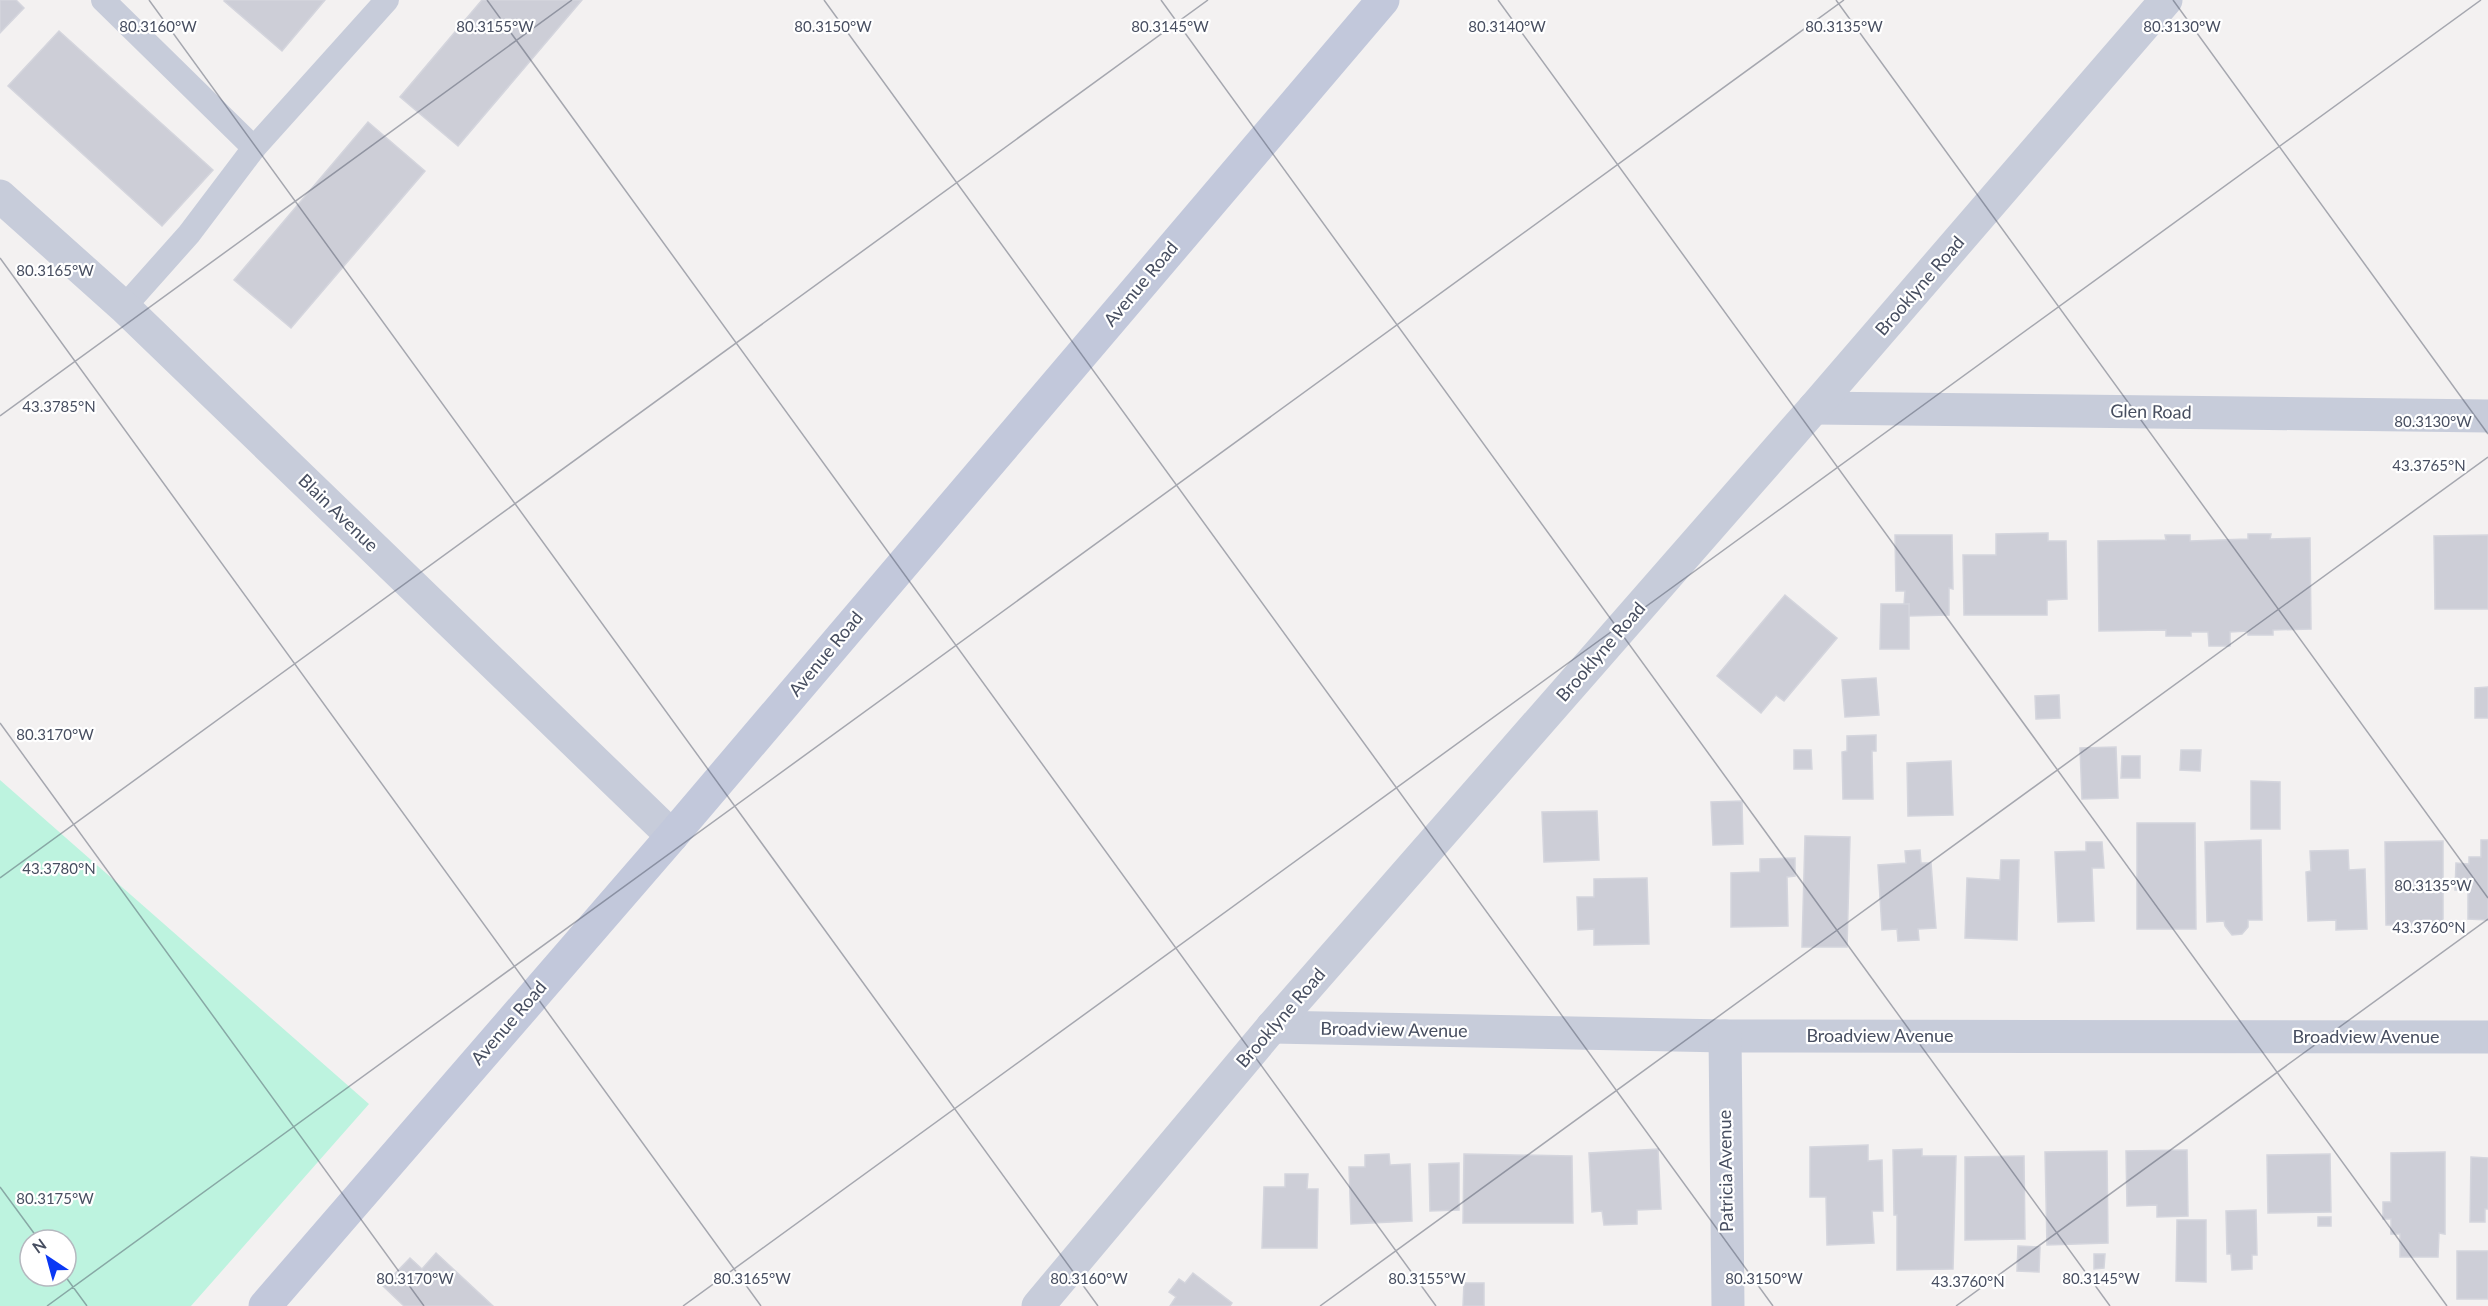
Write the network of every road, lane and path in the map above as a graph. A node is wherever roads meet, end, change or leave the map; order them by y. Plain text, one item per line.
1 (103, 0) edge
2 (387, 0) edge
3 (1383, 0) edge
4 (2166, 0) edge
5 (254, 148) junction
6 (0, 196) edge
7 (124, 307) junction
8 (1815, 408) junction
9 (2488, 416) edge
10 (672, 836) junction
11 (1272, 1028) junction
12 (1725, 1036) junction
13 (2488, 1037) edge
14 (265, 1306) edge
15 (1038, 1306) edge
16 (1728, 1306) edge

1 - 5 lane
2 - 5 lane
3 - 10 street, Avenue Road
4 - 8 street, Brooklyne Road
5 - 7 lane
6 - 7 street, Blain Avenue
7 - 10 street, Blain Avenue
8 - 9 street, Glen Road
8 - 11 street, Brooklyne Road
10 - 14 street, Avenue Road
11 - 12 street, Broadview Avenue
11 - 15 street, Brooklyne Road
12 - 13 street, Broadview Avenue
12 - 16 street, Patricia Avenue

